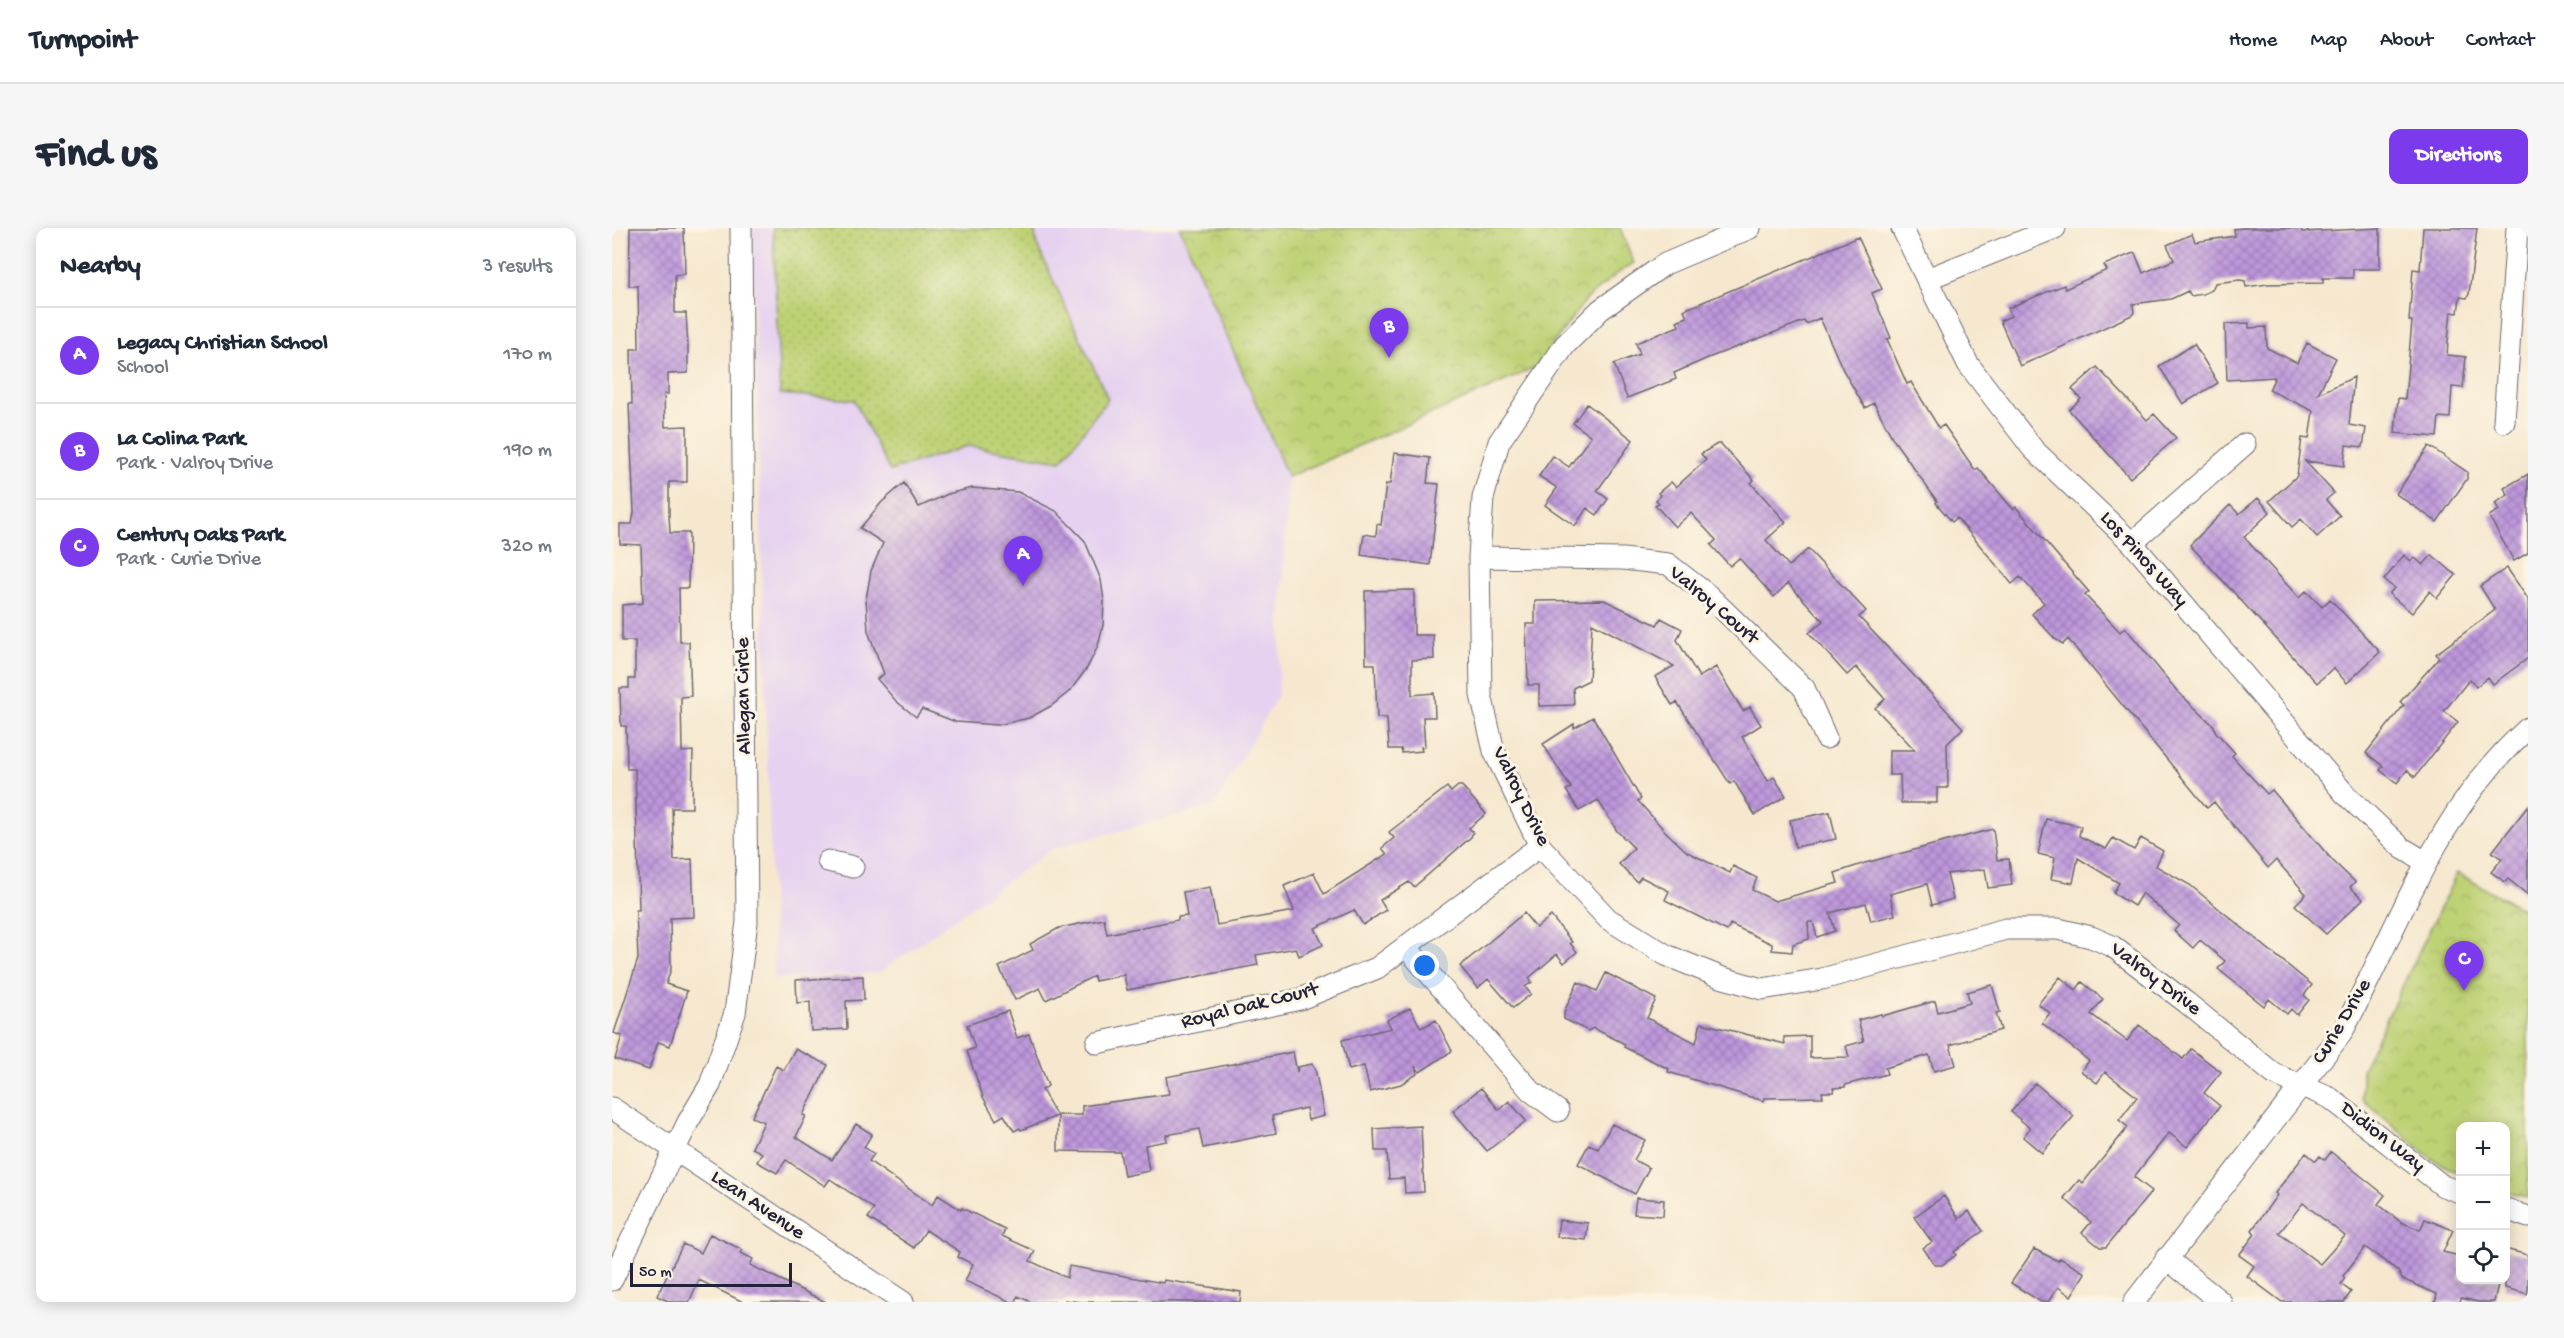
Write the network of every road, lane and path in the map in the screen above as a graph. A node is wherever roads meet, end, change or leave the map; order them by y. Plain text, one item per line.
1 (741, 228) edge
2 (1750, 228) edge
3 (1902, 228) edge
4 (2055, 228) edge
5 (2517, 228) edge
6 (1927, 279) junction
7 (2504, 422) dead end
8 (2245, 444) dead end
9 (2132, 543) junction
10 (1479, 557) junction
11 (2528, 728) edge
12 (1826, 738) dead end
13 (1540, 846) junction
14 (828, 861) dead end
15 (2426, 862) junction
16 (853, 867) dead end
17 (1406, 947) junction
18 (1097, 1043) dead end
19 (2302, 1086) junction
20 (612, 1108) edge
21 (1558, 1111) dead end
22 (675, 1149) junction
23 (2456, 1190) edge
24 (2510, 1211) edge
25 (2528, 1217) edge
26 (2166, 1258) junction
27 (612, 1280) edge
28 (891, 1299) edge
29 (2133, 1302) edge
30 (2221, 1302) edge

1 - 22 street, Allegan Circle
2 - 10 street, Valroy Drive
3 - 6 street, Los Pinos Way
4 - 6 street
5 - 7 street
6 - 9 street, Los Pinos Way
8 - 9 street
9 - 15 street, Los Pinos Way
10 - 12 street, Valroy Court
10 - 13 street, Valroy Drive
11 - 15 street, Curie Drive
13 - 17 street, Royal Oak Court
13 - 19 street, Valroy Drive
14 - 16 street
15 - 19 street, Curie Drive
17 - 18 street, Royal Oak Court
17 - 21 street
19 - 23 street, Didion Way
19 - 26 street, Curie Drive
20 - 22 street, Lean Avenue
22 - 27 street, Allegan Circle
22 - 28 street, Lean Avenue
24 - 25 street
26 - 29 street, Curie Drive
26 - 30 street

